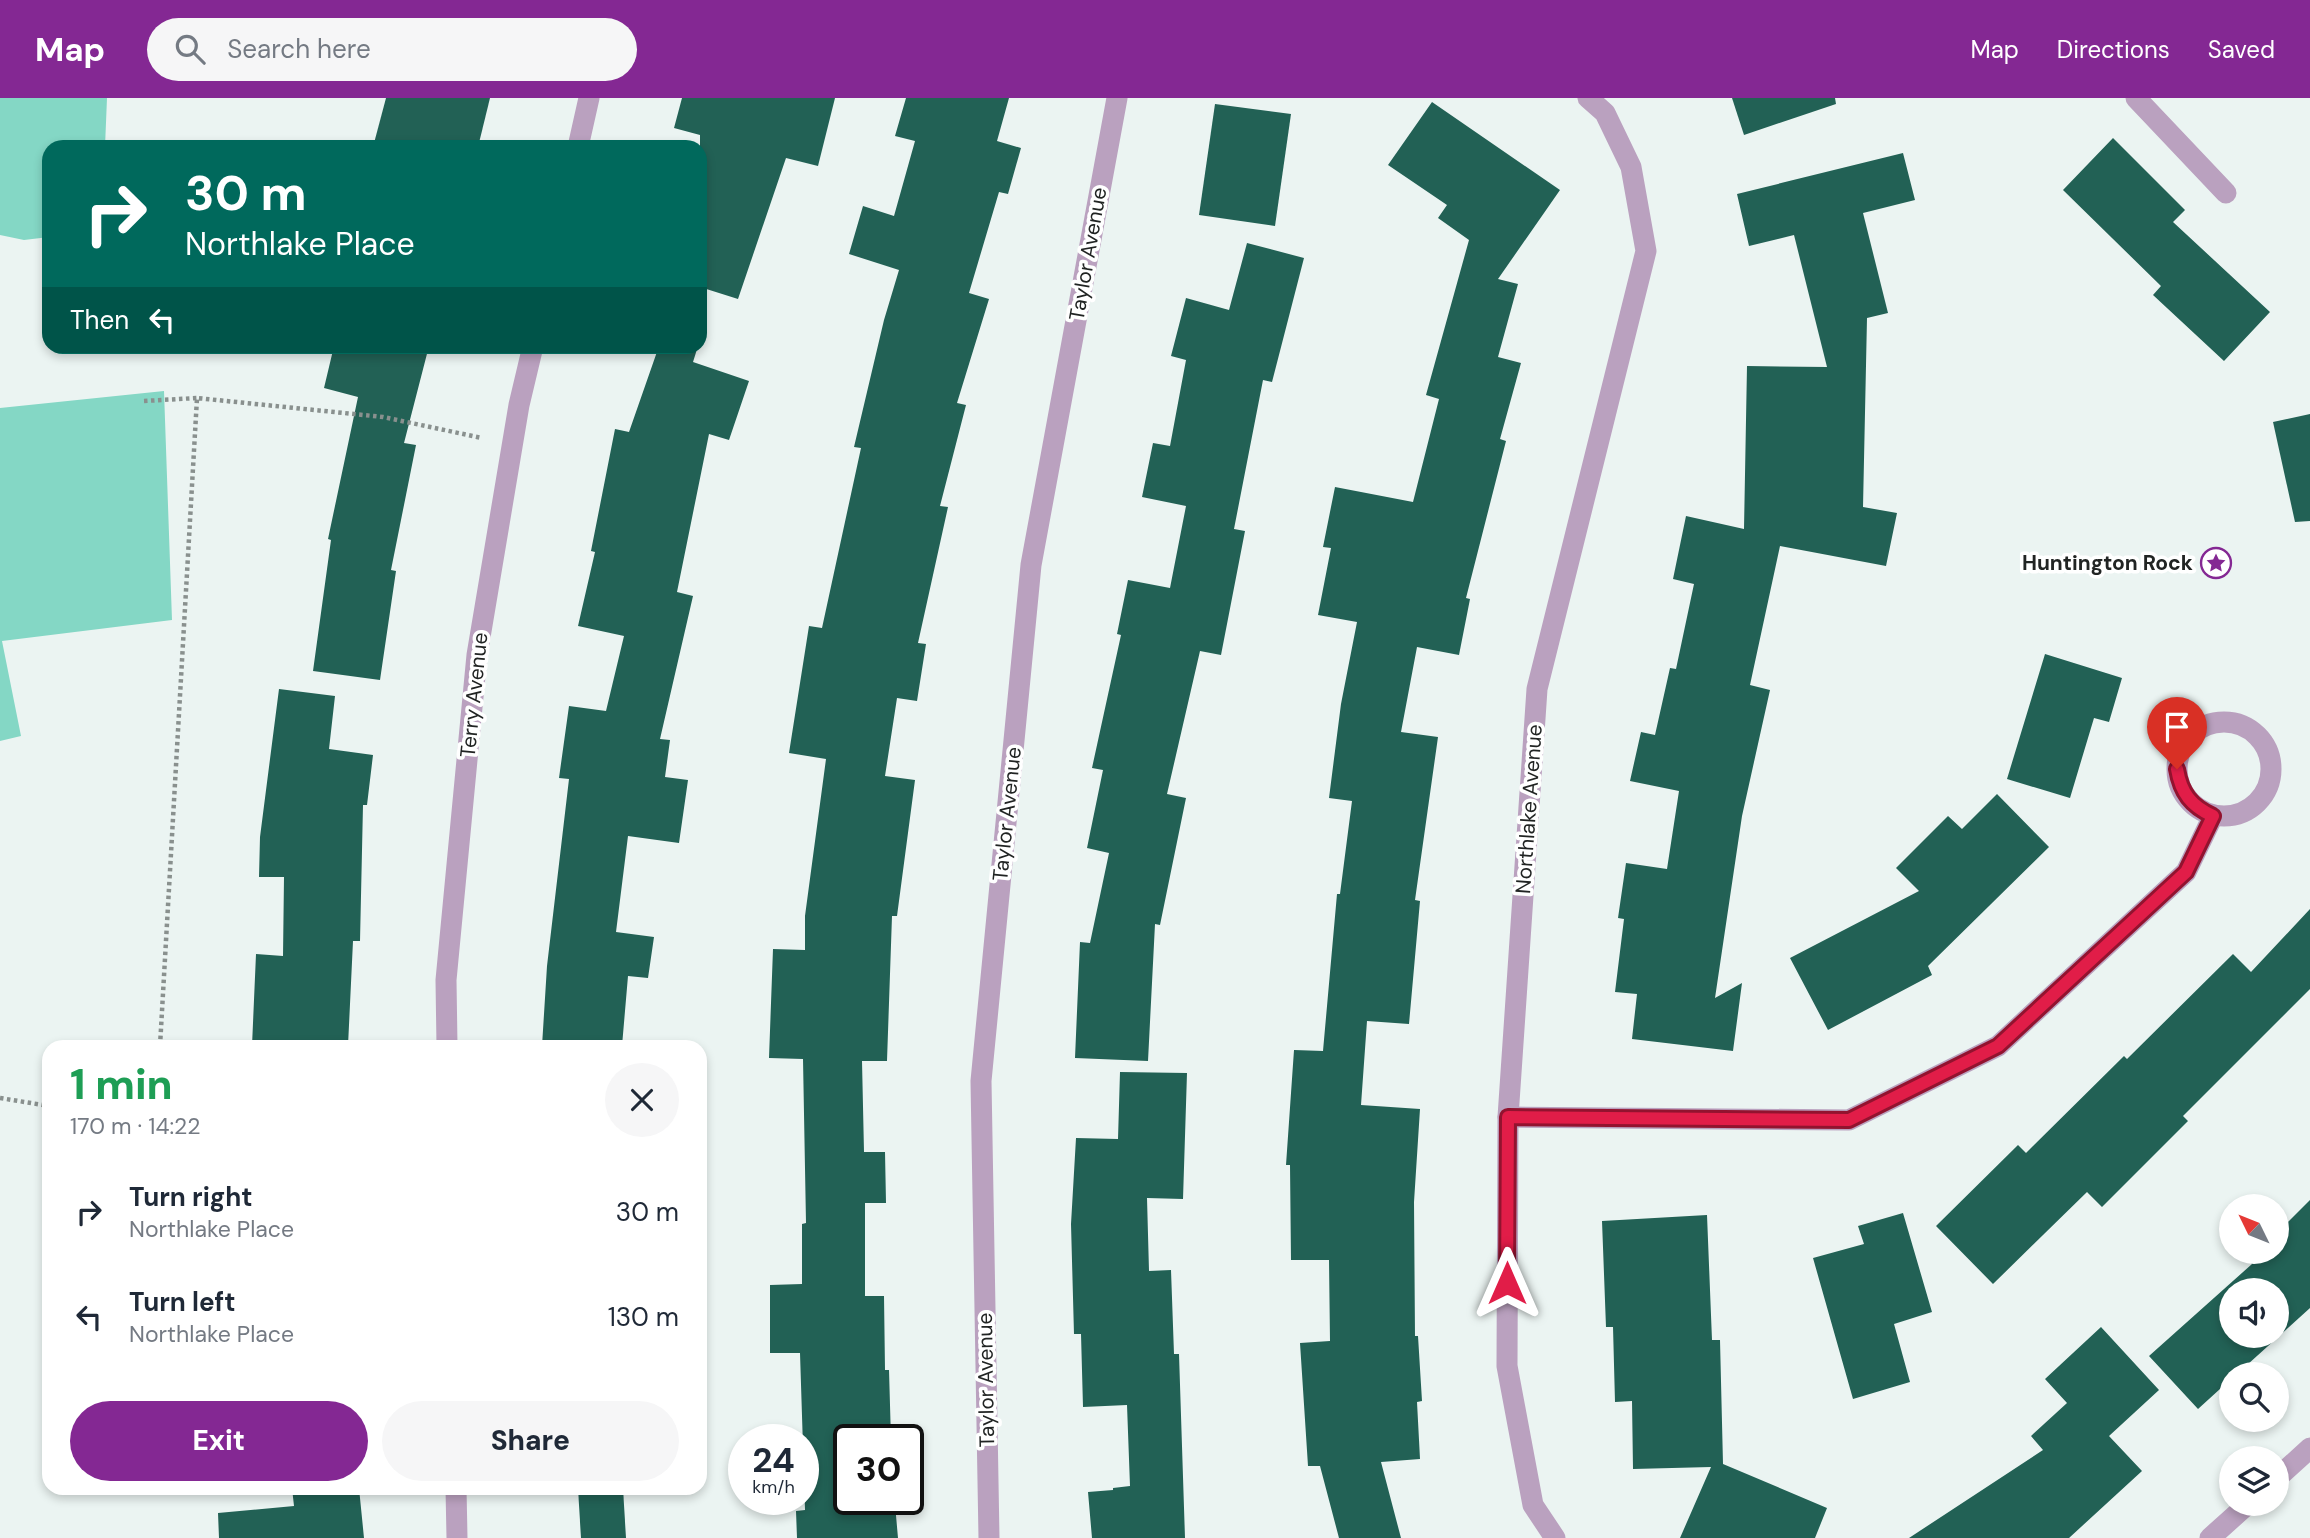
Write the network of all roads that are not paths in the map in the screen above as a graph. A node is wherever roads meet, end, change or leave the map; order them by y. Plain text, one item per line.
1 (589, 98) edge
2 (1117, 98) edge
3 (1588, 98) edge
4 (2136, 98) edge
5 (580, 140) edge
6 (2226, 192) dead end
7 (531, 354) edge
8 (2213, 816) junction
9 (447, 1040) edge
10 (1508, 1117) junction
11 (2310, 1448) edge
12 (2289, 1467) edge
13 (456, 1495) edge
14 (2235, 1516) edge
15 (457, 1538) edge
16 (989, 1538) edge
17 (1555, 1538) edge
18 (2210, 1538) edge

1 - 5 street
2 - 16 street, Taylor Avenue
3 - 10 street, Northlake Avenue
4 - 6 street
7 - 9 street, Terry Avenue
8 - 8 street
8 - 10 street
10 - 17 street, Northlake Avenue
11 - 12 street
13 - 15 street
14 - 18 street

